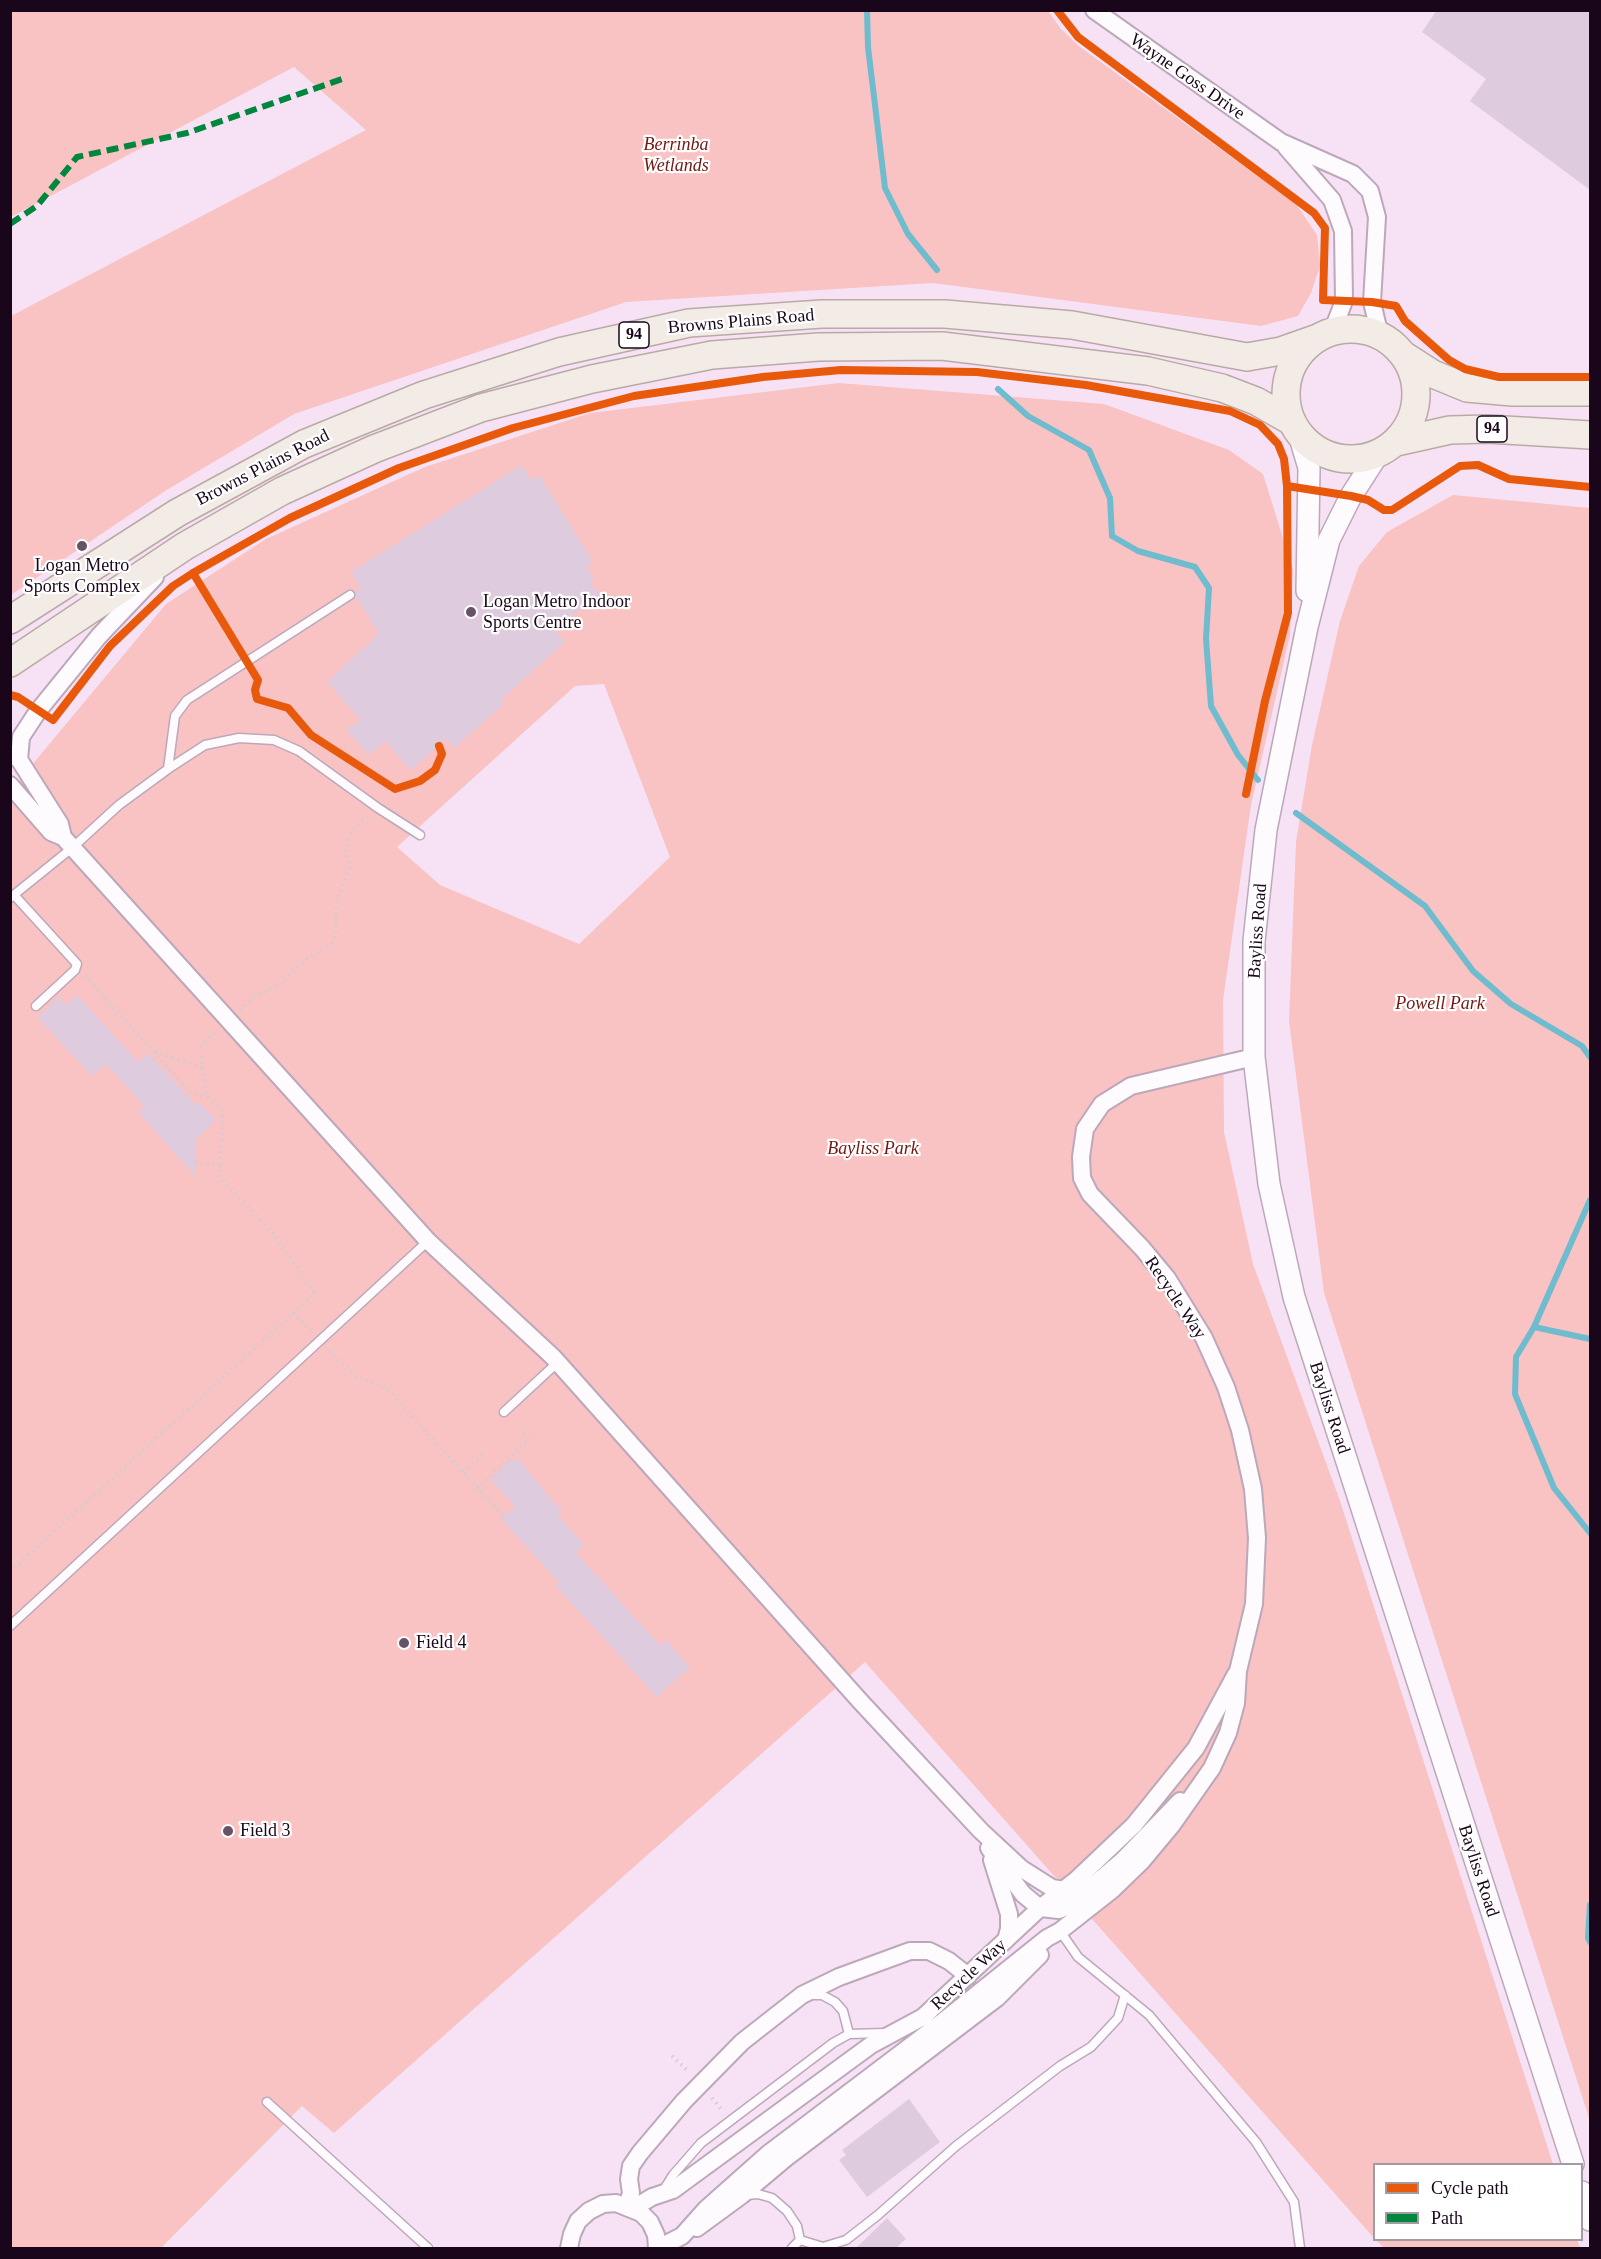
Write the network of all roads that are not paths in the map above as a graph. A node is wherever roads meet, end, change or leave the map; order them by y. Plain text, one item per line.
1 (1094, 10) edge
2 (1281, 142) junction
3 (1325, 335) junction
4 (1380, 336) junction
5 (1405, 356) junction
6 (1590, 392) edge
7 (1295, 428) junction
8 (1590, 435) edge
9 (1387, 448) junction
10 (185, 546) junction
11 (350, 595) dead end
12 (10, 620) edge
13 (1307, 627) junction
14 (10, 663) edge
15 (15, 753) edge
16 (168, 769) junction
17 (11, 787) edge
18 (420, 835) dead end
19 (67, 843) junction
20 (13, 897) edge
21 (36, 1006) dead end
22 (1254, 1057) junction
23 (428, 1241) junction
24 (557, 1363) junction
25 (504, 1412) dead end
26 (10, 1626) edge
27 (1238, 1671) junction
28 (1207, 1777) junction
29 (981, 1831) junction
30 (990, 1849) junction
31 (1064, 1890) junction
32 (1040, 1908) junction
33 (1060, 1931) junction
34 (1006, 1940) junction
35 (968, 1976) junction
36 (802, 1995) junction
37 (1125, 1995) junction
38 (849, 2034) junction
39 (892, 2034) junction
40 (267, 2102) dead end
41 (1573, 2163) edge
42 (661, 2194) junction
43 (742, 2195) junction
44 (1583, 2198) edge
45 (630, 2207) junction
46 (1590, 2220) edge
47 (682, 2236) junction
48 (800, 2240) junction
49 (428, 2248) edge
50 (569, 2248) edge
51 (657, 2248) edge
52 (792, 2248) edge
53 (1300, 2248) edge

1 - 2 street, Wayne Goss Drive
2 - 3 street, Wayne Goss Drive
2 - 4 street, Wayne Goss Drive
3 - 4 main road, 94
3 - 7 main road
3 - 12 main road, Browns Plains Road / 94
4 - 5 main road, 94
5 - 6 main road, 94
5 - 9 main road
7 - 9 main road, 94
7 - 10 main road, Browns Plains Road / 94
7 - 13 street, Bayliss Road
8 - 9 main road, 94
9 - 13 street, Bayliss Road
10 - 14 main road, Browns Plains Road / 94
10 - 15 street
11 - 16 lane
13 - 22 street, Bayliss Road
15 - 19 street
16 - 18 lane
16 - 19 lane
17 - 19 street
19 - 20 lane
19 - 23 street
20 - 21 lane
22 - 27 street, Recycle Way
22 - 41 street, Bayliss Road
23 - 24 street
23 - 26 lane
24 - 25 lane
24 - 29 street
27 - 28 street, Recycle Way
27 - 31 street, Recycle Way
28 - 32 street
28 - 33 street, Recycle Way
29 - 30 street
29 - 31 street
30 - 32 street
30 - 34 street
31 - 32 street, Recycle Way
32 - 34 street, Recycle Way
33 - 37 lane
33 - 43 street
33 - 47 street
34 - 35 street, Recycle Way
35 - 36 street
35 - 39 street, Recycle Way
36 - 38 lane
36 - 45 street
37 - 48 lane
37 - 53 lane
38 - 39 lane
38 - 42 lane
39 - 42 street, Recycle Way
40 - 49 lane
42 - 45 street, Recycle Way
43 - 47 street
43 - 48 lane
44 - 46 street
45 - 50 street
45 - 51 street
47 - 51 street
48 - 52 lane

